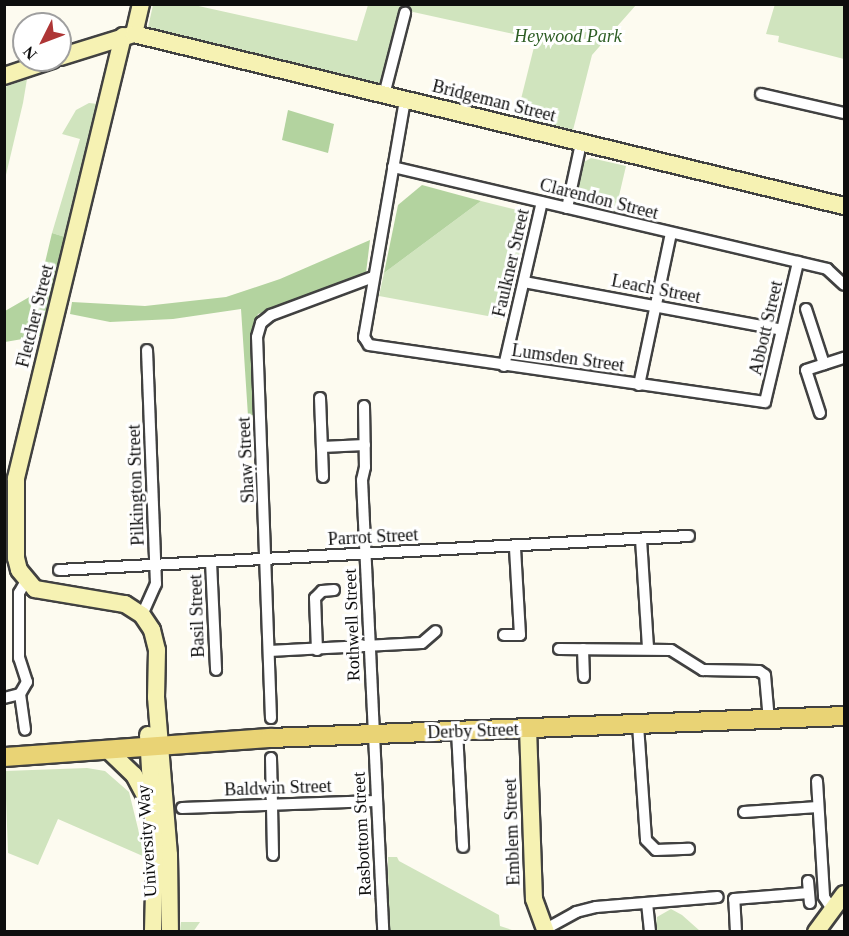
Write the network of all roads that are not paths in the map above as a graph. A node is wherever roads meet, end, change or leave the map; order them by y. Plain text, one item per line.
1 (141, 4) edge
2 (405, 13) dead end
3 (128, 35) junction
4 (72, 53) edge
5 (761, 94) dead end
6 (384, 95) junction
7 (405, 100) junction
8 (844, 113) edge
9 (582, 143) junction
10 (393, 167) junction
11 (542, 202) junction
12 (844, 206) edge
13 (567, 208) junction
14 (671, 233) junction
15 (798, 262) junction
16 (373, 277) junction
17 (524, 282) junction
18 (844, 285) edge
19 (656, 306) junction
20 (805, 316) dead end
21 (782, 330) junction
22 (147, 350) dead end
23 (844, 358) edge
24 (824, 364) junction
25 (504, 366) junction
26 (639, 385) junction
27 (320, 398) dead end
28 (765, 402) joint
29 (364, 406) dead end
30 (820, 413) dead end
31 (365, 445) junction
32 (322, 447) junction
33 (323, 477) dead end
34 (689, 536) dead end
35 (641, 539) junction
36 (515, 547) junction
37 (366, 553) junction
38 (267, 559) junction
39 (211, 562) junction
40 (156, 564) junction
41 (59, 570) dead end
42 (26, 581) junction
43 (334, 590) dead end
44 (142, 615) junction
45 (436, 631) dead end
46 (504, 635) dead end
47 (369, 648) junction
48 (648, 648) junction
49 (583, 649) junction
50 (317, 650) junction
51 (559, 650) dead end
52 (268, 651) junction
53 (216, 670) dead end
54 (584, 677) dead end
55 (20, 694) junction
56 (4, 698) edge
57 (844, 716) edge
58 (271, 718) dead end
59 (769, 721) junction
60 (638, 725) junction
61 (528, 728) junction
62 (25, 730) dead end
63 (458, 731) junction
64 (374, 735) junction
65 (153, 748) junction
66 (4, 750) edge
67 (105, 751) junction
68 (4, 758) edge
69 (270, 758) dead end
70 (817, 781) dead end
71 (376, 801) junction
72 (271, 804) junction
73 (818, 807) junction
74 (182, 808) dead end
75 (151, 810) junction
76 (744, 812) dead end
77 (463, 847) dead end
78 (689, 849) dead end
79 (273, 855) dead end
80 (808, 881) dead end
81 (844, 894) edge
82 (718, 897) dead end
83 (647, 903) junction
84 (832, 909) junction
85 (545, 931) edge
86 (153, 932) edge
87 (170, 932) edge
88 (383, 932) edge
89 (650, 932) edge
90 (736, 932) edge
91 (816, 932) edge

1 - 3 street, Fletcher Street
2 - 6 street
3 - 4 street
3 - 6 street, Bridgeman Street
3 - 42 street, Fletcher Street
5 - 8 street
6 - 7 street, Bridgeman Street
7 - 9 street, Bridgeman Street
7 - 10 street
9 - 12 street, Bridgeman Street
9 - 13 street
10 - 11 street, Clarendon Street
10 - 16 street
11 - 13 street, Clarendon Street
11 - 17 street, Faulkner Street
13 - 14 street, Clarendon Street
14 - 15 street, Clarendon Street
14 - 19 street
15 - 18 street, Clarendon Street
15 - 21 street, Abbott Street
16 - 25 street, Lumsden Street
16 - 38 street, Shaw Street
17 - 19 street, Leach Street
17 - 25 street, Faulkner Street
19 - 21 street, Leach Street
19 - 26 street
20 - 24 street
21 - 28 street, Abbott Street
22 - 40 street, Pilkington Street
23 - 24 street
24 - 30 street
25 - 26 street, Lumsden Street
26 - 28 street, Lumsden Street
27 - 32 street
29 - 31 street, Rothwell Street
31 - 32 street
31 - 37 street, Rothwell Street
32 - 33 street
34 - 35 street, Parrot Street
35 - 36 street, Parrot Street
35 - 48 street
36 - 37 street, Parrot Street
36 - 46 street
37 - 38 street, Parrot Street
37 - 47 street, Rothwell Street
38 - 39 street, Parrot Street
38 - 52 street, Shaw Street
39 - 40 street, Parrot Street
39 - 53 street, Basil Street
40 - 41 street, Parrot Street
40 - 44 street, Pilkington Street
42 - 44 street
42 - 55 street
43 - 50 street
44 - 65 street
45 - 47 street
47 - 50 street
47 - 64 street, Rothwell Street
48 - 49 street
48 - 59 street
49 - 51 street
49 - 54 street
50 - 52 street
52 - 58 street, Shaw Street
55 - 56 street
55 - 62 street
57 - 59 main road, Derby Street
59 - 60 main road, Derby Street
60 - 61 main road, Derby Street
60 - 78 street
61 - 63 main road, Derby Street
61 - 85 street, Emblem Street
63 - 64 main road, Derby Street
63 - 77 street
64 - 65 main road, Derby Street
64 - 71 street, Rasbottom Street
65 - 67 main road, Derby Street
65 - 75 street, University Way
65 - 87 street, University Way
66 - 67 main road, Derby Street
67 - 68 main road, Derby Street
67 - 75 street
69 - 72 street
70 - 73 street
71 - 72 street, Baldwin Street
71 - 88 street, Rasbottom Street
72 - 74 street, Baldwin Street
72 - 79 street
73 - 76 street
73 - 84 street
75 - 86 street, University Way
80 - 90 street
81 - 84 street
82 - 83 street
83 - 85 street
83 - 89 street
84 - 91 street

